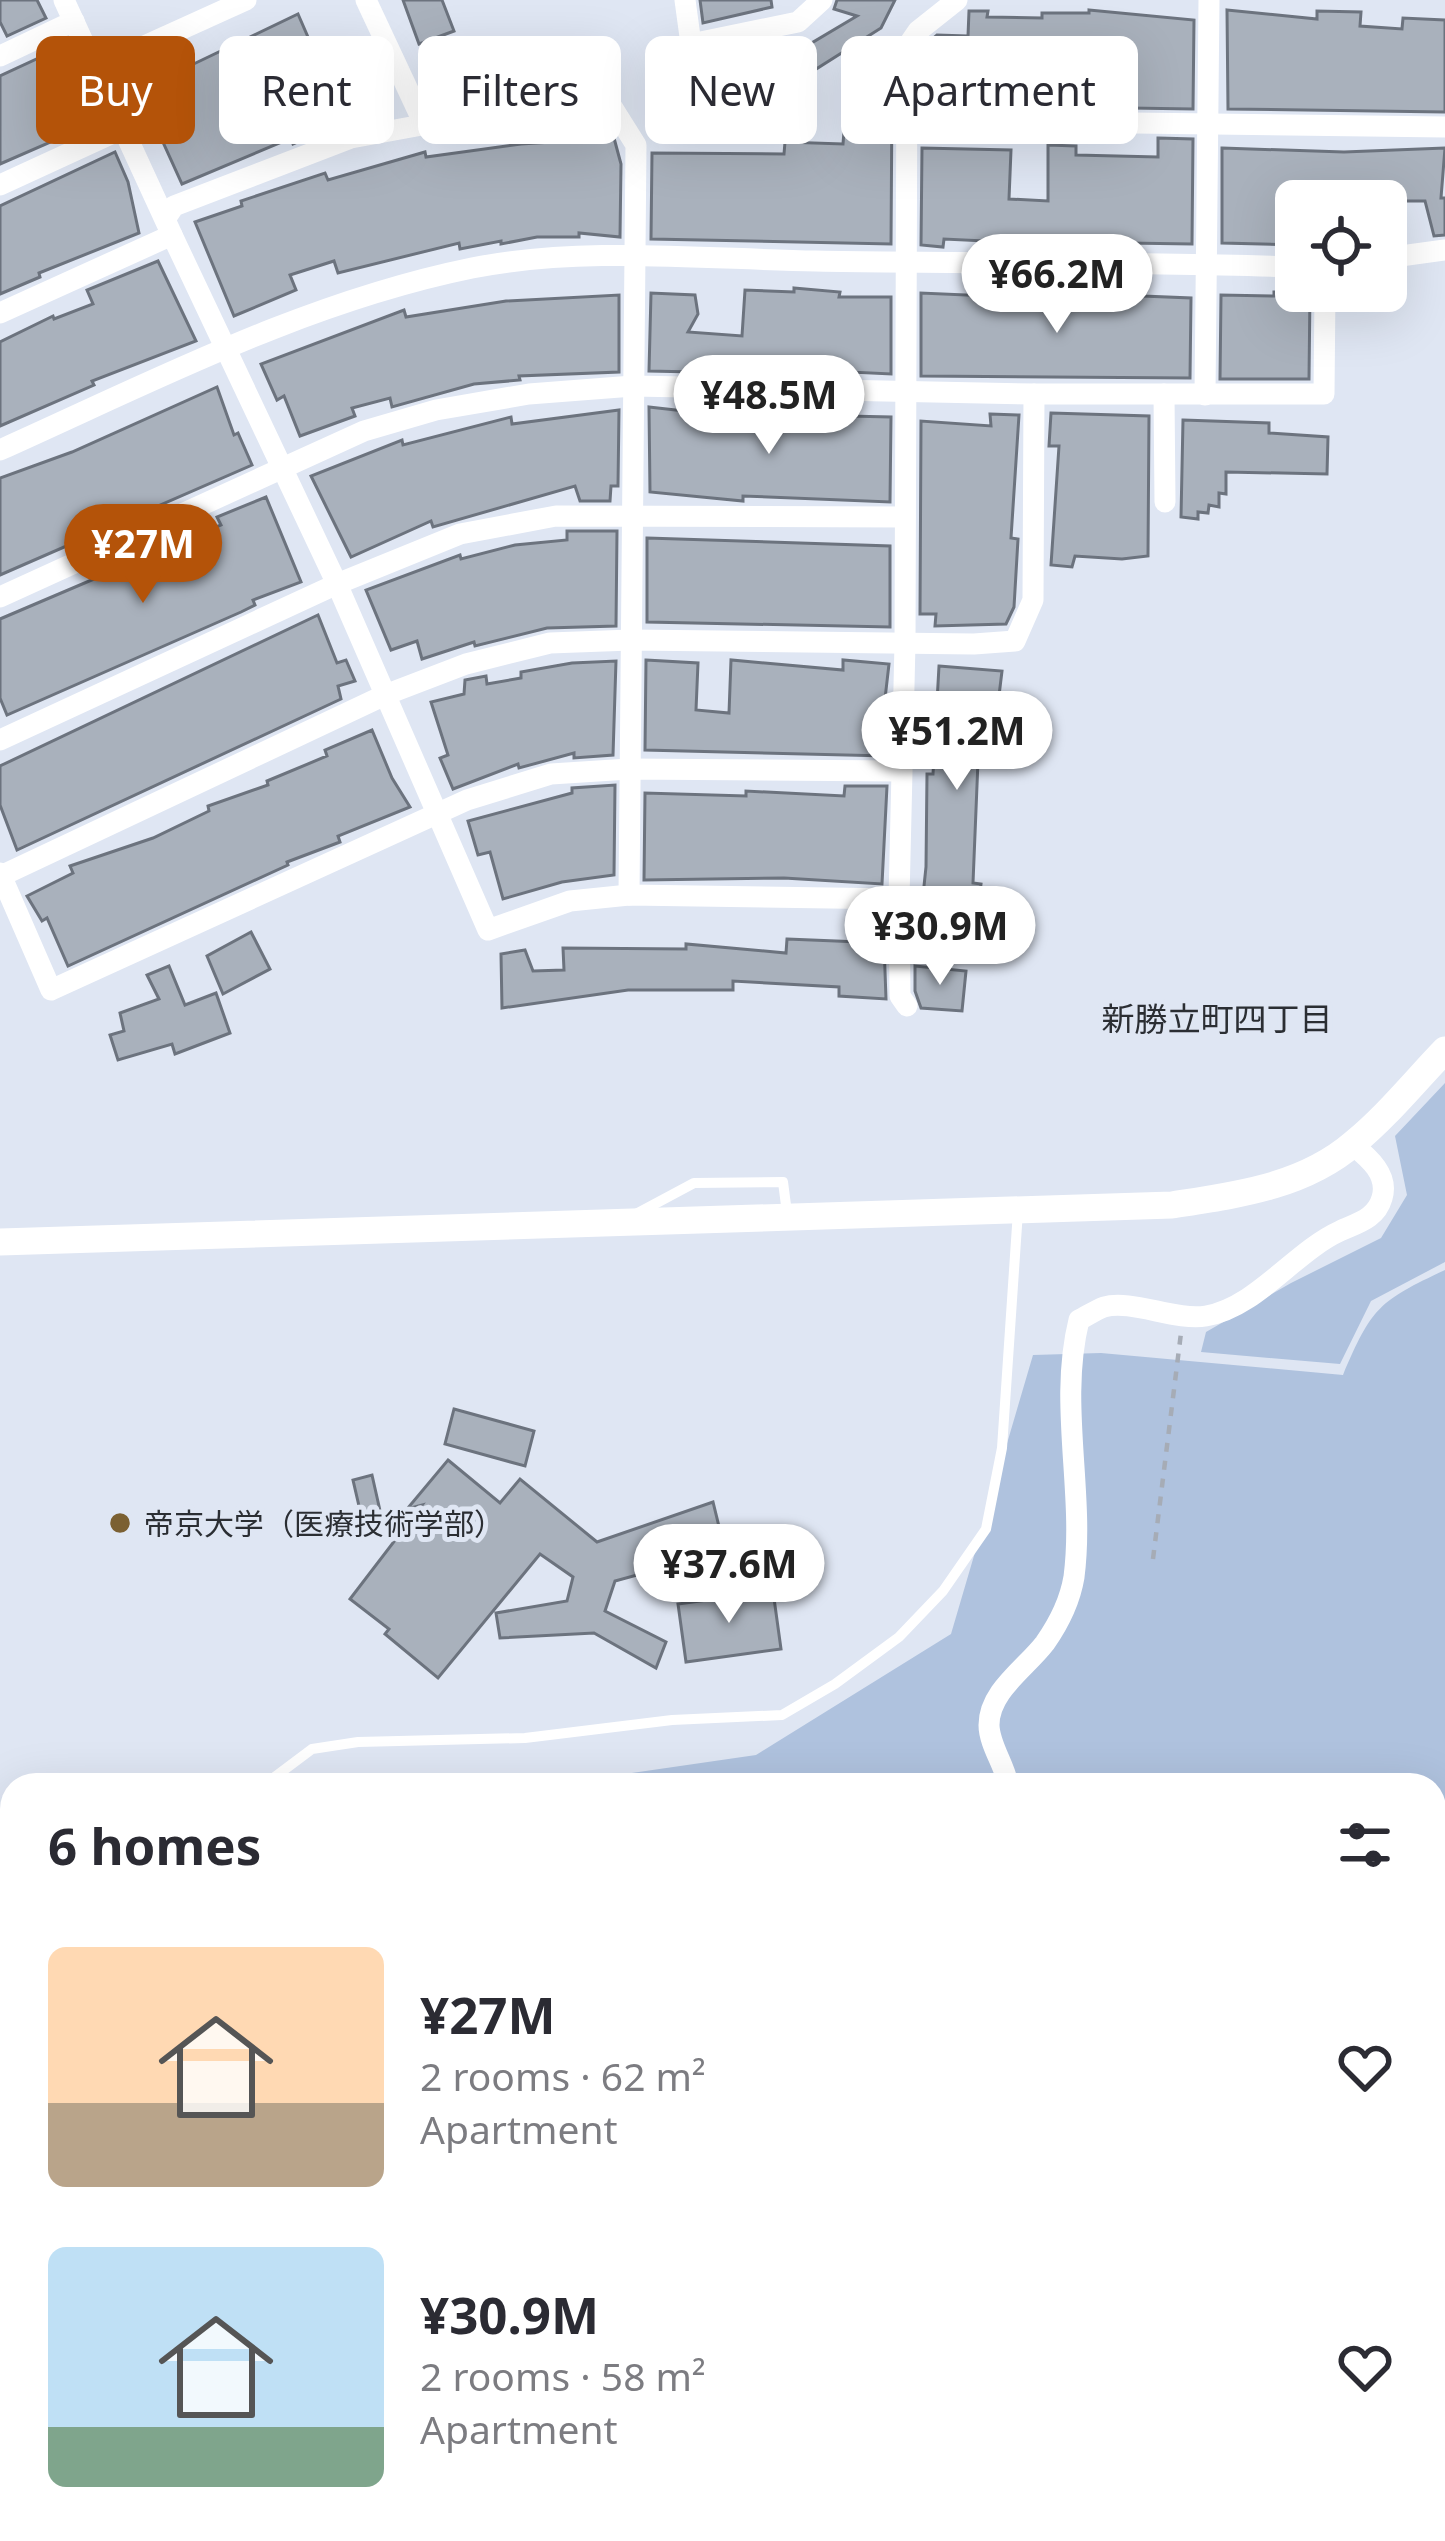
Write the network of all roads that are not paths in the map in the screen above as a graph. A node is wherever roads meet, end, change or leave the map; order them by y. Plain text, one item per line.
1 (246, 0) edge
2 (366, 0) edge
3 (685, 0) edge
4 (822, 0) edge
5 (957, 0) edge
6 (1209, 0) edge
7 (69, 11) edge
8 (166, 36) edge
9 (915, 36) edge
10 (0, 56) edge
11 (418, 111) edge
12 (621, 121) edge
13 (1138, 124) edge
14 (418, 125) edge
15 (1208, 125) junction
16 (1445, 127) edge
17 (89, 144) edge
18 (131, 144) edge
19 (910, 144) edge
20 (0, 184) edge
21 (169, 226) junction
22 (1445, 250) edge
23 (634, 255) junction
24 (1407, 255) edge
25 (908, 262) junction
26 (1207, 264) junction
27 (1275, 266) edge
28 (1325, 312) edge
29 (0, 313) edge
30 (224, 348) junction
31 (633, 386) junction
32 (905, 393) junction
33 (1034, 394) junction
34 (1164, 394) junction
35 (1205, 395) junction
36 (0, 450) edge
37 (280, 469) junction
38 (1166, 502) dead end
39 (631, 514) junction
40 (905, 517) junction
41 (337, 584) junction
42 (0, 597) edge
43 (631, 640) junction
44 (904, 643) junction
45 (385, 695) junction
46 (0, 740) edge
47 (629, 770) junction
48 (901, 770) junction
49 (436, 814) junction
50 (1, 874) edge
51 (628, 895) junction
52 (899, 898) junction
53 (907, 1006) dead end
54 (1445, 1050) edge
55 (1353, 1145) junction
56 (1018, 1208) junction
57 (0, 1242) edge
58 (280, 1773) edge
59 (1004, 1773) edge

1 - 8 street
2 - 11 street
3 - 4 street
5 - 9 street
6 - 15 street
7 - 10 street
12 - 23 street
13 - 15 street
14 - 21 street
15 - 16 street
15 - 26 street
17 - 20 street
18 - 21 street
19 - 25 street
21 - 29 street
21 - 30 street
22 - 24 street
23 - 25 street
23 - 30 street
23 - 31 street
25 - 26 street
25 - 32 street
26 - 27 street
26 - 35 street
28 - 35 street
30 - 36 street
30 - 37 street
31 - 32 street
31 - 37 street
31 - 39 street
32 - 33 street
32 - 40 street
33 - 34 street
33 - 44 street
34 - 35 street
34 - 38 street
37 - 41 street
37 - 42 street
39 - 40 street
39 - 41 street
39 - 43 street
40 - 44 street
41 - 45 street
41 - 46 street
43 - 44 street
43 - 45 street
43 - 47 street
44 - 48 street
45 - 49 street
45 - 50 street
47 - 48 street
47 - 49 street
47 - 51 street
48 - 52 street
49 - 50 street
49 - 51 street
51 - 52 street
52 - 53 street
54 - 55 street
55 - 56 street
55 - 59 street
56 - 57 street
56 - 58 lane

